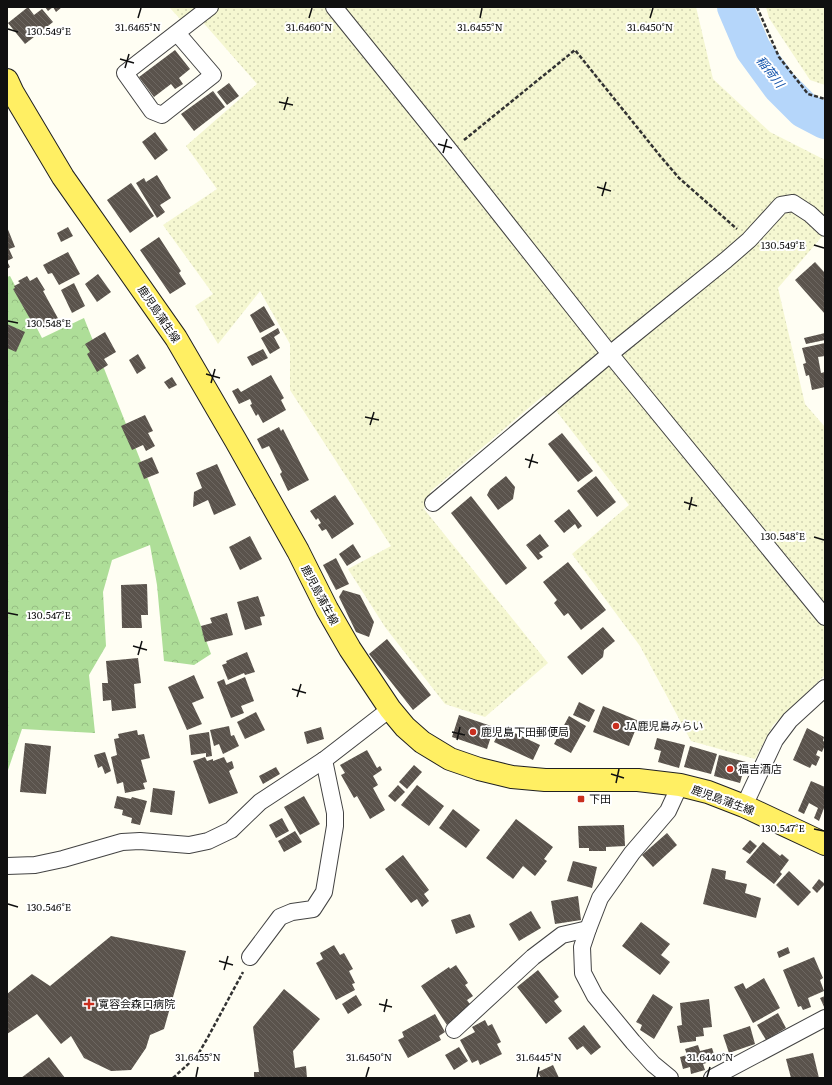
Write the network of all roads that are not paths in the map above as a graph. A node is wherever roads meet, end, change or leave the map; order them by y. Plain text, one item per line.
1 (210, 7) edge
2 (334, 7) edge
3 (178, 32) junction
4 (7, 80) edge
5 (825, 228) edge
6 (610, 354) junction
7 (433, 503) dead end
8 (825, 617) edge
9 (825, 688) edge
10 (390, 709) junction
11 (324, 760) junction
12 (680, 785) junction
13 (744, 806) junction
14 (825, 844) edge
15 (7, 866) edge
16 (588, 929) junction
17 (250, 957) road end
18 (825, 1018) edge
19 (454, 1030) dead end
20 (670, 1078) edge
21 (712, 1078) edge

1 - 3 street
2 - 6 street
3 - 3 street
4 - 10 main road, 鹿児島蒲生線
5 - 6 street
6 - 7 street
6 - 8 street
9 - 13 street
10 - 11 street
10 - 12 main road, 鹿児島蒲生線
11 - 15 street
11 - 17 street
12 - 13 main road, 鹿児島蒲生線
12 - 16 street
13 - 14 main road, 鹿児島蒲生線
16 - 19 street
16 - 20 street
18 - 21 street

